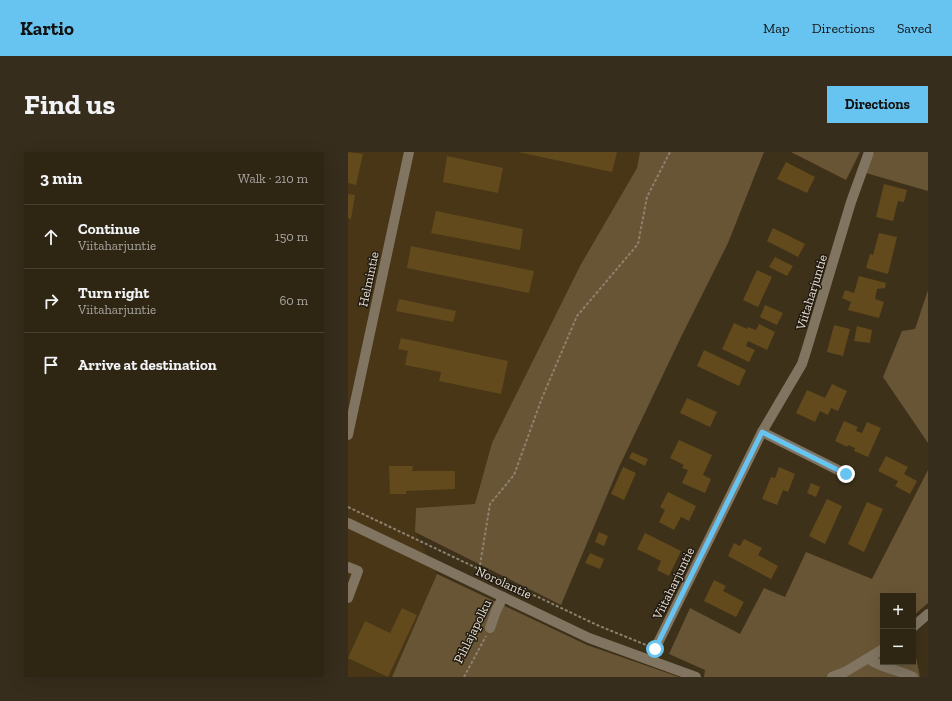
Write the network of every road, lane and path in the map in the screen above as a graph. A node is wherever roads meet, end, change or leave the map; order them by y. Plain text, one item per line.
1 (409, 152) edge
2 (670, 152) edge
3 (869, 152) edge
4 (762, 432) junction
5 (348, 434) edge
6 (846, 474) dead end
7 (348, 506) edge
8 (348, 523) edge
9 (480, 565) dead end
10 (348, 567) edge
11 (503, 597) junction
12 (348, 598) edge
13 (928, 614) edge
14 (916, 624) edge
15 (490, 628) joint
16 (655, 649) junction
17 (880, 651) edge
18 (869, 659) junction
19 (651, 660) junction
20 (464, 677) edge
21 (696, 677) edge
22 (832, 677) edge
23 (913, 677) edge

1 - 5 street, Helmintie
2 - 9 path
3 - 4 street, Viitaharjuntie
4 - 6 street
4 - 16 street, Viitaharjuntie
7 - 16 path
8 - 11 street, Norolantie
10 - 12 street
11 - 15 street, Pihlajapolku
11 - 19 street, Norolantie
13 - 14 street
15 - 20 path, Pihlajapolku
16 - 19 street, Viitaharjuntie
17 - 18 street
18 - 22 street
18 - 23 street
19 - 21 street, Norolantie

